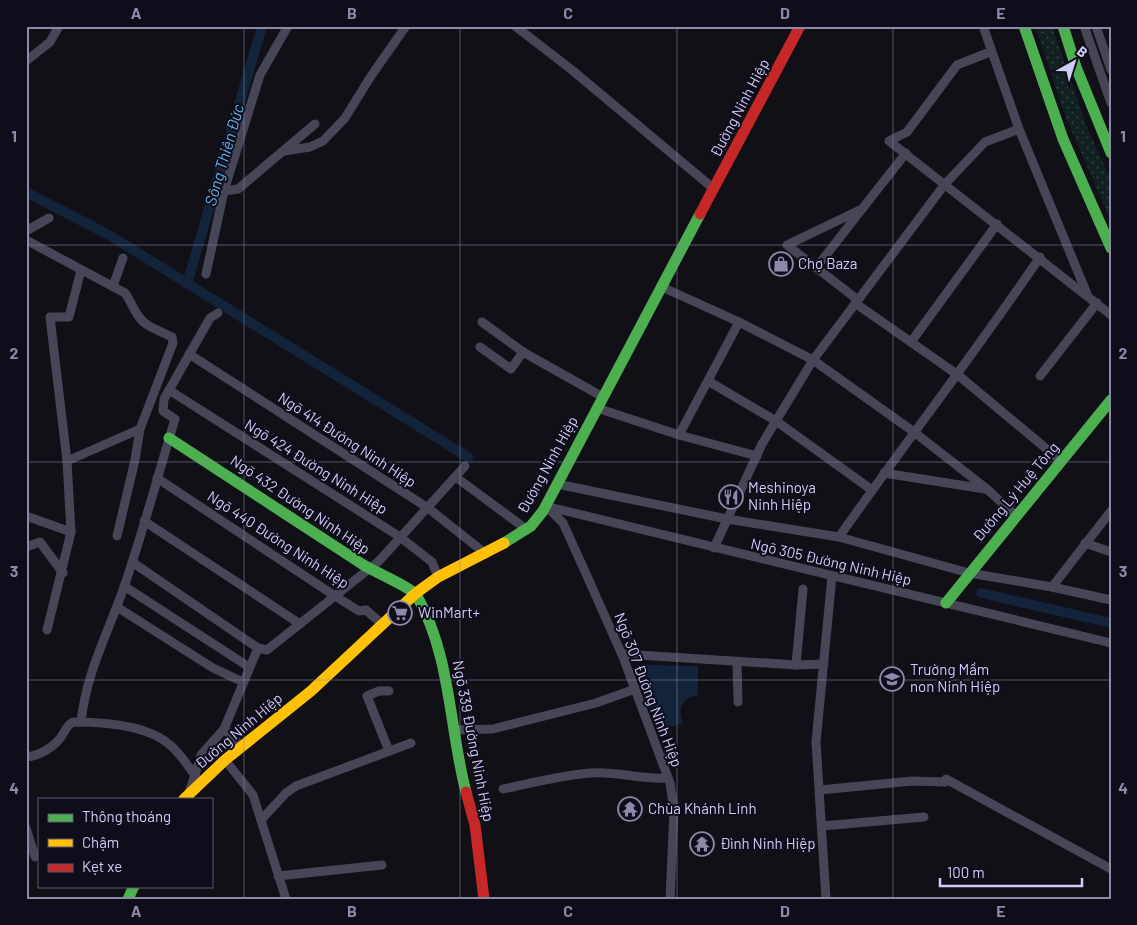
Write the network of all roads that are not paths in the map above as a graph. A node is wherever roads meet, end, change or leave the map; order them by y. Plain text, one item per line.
1 (59, 26) edge
2 (288, 26) edge
3 (406, 26) edge
4 (515, 26) edge
5 (800, 26) edge
6 (983, 26) edge
7 (1024, 26) edge
8 (1063, 26) edge
9 (1084, 26) edge
10 (1096, 26) edge
11 (990, 52) junction
12 (26, 61) edge
13 (1111, 69) edge
14 (1111, 102) edge
15 (315, 124) dead end
16 (1019, 130) junction
17 (284, 151) junction
18 (906, 153) junction
19 (1111, 153) edge
20 (945, 184) junction
21 (714, 189) junction
22 (224, 191) junction
23 (862, 209) junction
24 (49, 218) dead end
25 (997, 224) junction
26 (26, 232) edge
27 (26, 240) edge
28 (1111, 248) edge
29 (123, 258) dead end
30 (1040, 258) junction
31 (816, 268) junction
32 (81, 270) junction
33 (206, 274) dead end
34 (113, 286) junction
35 (662, 287) junction
36 (1088, 296) junction
37 (857, 302) junction
38 (1097, 303) junction
39 (218, 313) dead end
40 (1111, 315) edge
41 (482, 322) dead end
42 (738, 322) junction
43 (910, 342) junction
44 (480, 347) dead end
45 (523, 352) junction
46 (189, 354) junction
47 (813, 360) junction
48 (958, 375) junction
49 (1040, 376) dead end
50 (708, 381) junction
51 (169, 390) junction
52 (603, 397) junction
53 (1111, 400) edge
54 (597, 408) junction
55 (776, 421) junction
56 (140, 429) junction
57 (914, 432) junction
58 (679, 435) junction
59 (169, 438) junction
60 (757, 456) junction
61 (67, 461) junction
62 (1061, 462) junction
63 (466, 466) dead end
64 (884, 473) junction
65 (157, 478) junction
66 (457, 478) junction
67 (557, 484) junction
68 (986, 489) junction
69 (872, 490) junction
70 (545, 506) junction
71 (428, 508) junction
72 (1111, 510) edge
73 (27, 514) edge
74 (1016, 516) junction
75 (727, 519) junction
76 (144, 521) junction
77 (526, 530) junction
78 (71, 532) junction
79 (117, 536) dead end
80 (839, 537) junction
81 (400, 538) junction
82 (1085, 543) junction
83 (26, 547) edge
84 (714, 548) junction
85 (1111, 552) edge
86 (486, 554) junction
87 (132, 562) junction
88 (369, 569) junction
89 (63, 573) junction
90 (969, 573) junction
91 (832, 576) junction
92 (438, 577) junction
93 (124, 586) junction
94 (1052, 586) junction
95 (803, 589) dead end
96 (416, 593) junction
97 (335, 596) junction
98 (1111, 600) edge
99 (946, 603) junction
100 (116, 608) junction
101 (300, 624) junction
102 (382, 624) junction
103 (47, 630) dead end
104 (1111, 643) edge
105 (258, 648) junction
106 (622, 654) junction
107 (737, 662) junction
108 (824, 664) junction
109 (796, 665) junction
110 (249, 667) junction
111 (243, 682) junction
112 (635, 689) junction
113 (388, 691) dead end
114 (738, 702) dead end
115 (77, 722) junction
116 (224, 728) junction
117 (455, 730) junction
118 (411, 743) dead end
119 (242, 746) junction
120 (390, 751) junction
121 (26, 757) edge
122 (225, 760) junction
123 (195, 775) junction
124 (668, 778) junction
125 (503, 789) dead end
126 (820, 790) junction
127 (185, 798) edge
128 (185, 798) edge
129 (924, 817) dead end
130 (261, 820) junction
131 (822, 826) junction
132 (26, 828) edge
133 (35, 857) dead end
134 (382, 865) dead end
135 (1111, 869) edge
136 (278, 876) junction
137 (286, 899) edge
138 (484, 899) edge
139 (670, 899) edge
140 (826, 899) edge

1 - 12 street
2 - 22 street
3 - 17 street
4 - 21 street
5 - 21 main road, Đường Ninh Hiệp
6 - 11 street
7 - 28 main road
8 - 19 main road
9 - 14 street
10 - 13 street
11 - 16 street
11 - 18 street
15 - 17 street
16 - 20 street
16 - 36 street
17 - 22 street
18 - 20 street
18 - 23 street
20 - 25 street
20 - 37 street
21 - 35 main road, Đường Ninh Hiệp
22 - 33 street
23 - 31 street
23 - 31 street
24 - 26 street
25 - 30 street
25 - 43 street
27 - 32 street
29 - 34 street
30 - 36 street
30 - 48 street
31 - 37 street
32 - 34 street
32 - 61 street
34 - 56 street
35 - 42 street
35 - 52 main road, Đường Ninh Hiệp
36 - 38 street
37 - 43 street
37 - 47 street
38 - 40 street
38 - 49 street
39 - 46 street
41 - 45 street
42 - 47 street
42 - 50 street
43 - 48 street
44 - 45 street
45 - 52 street
46 - 51 street
46 - 71 street, Ngõ 414 Đường Ninh Hiệp
47 - 55 street
47 - 57 street
48 - 57 street
48 - 62 street
50 - 55 street
50 - 58 street
51 - 59 street
51 - 81 street, Ngõ 424 Đường Ninh Hiệp
52 - 54 main road, Đường Ninh Hiệp
53 - 62 main road, Đường Lý Huệ Tông
54 - 58 street
54 - 67 main road, Đường Ninh Hiệp
55 - 60 street
55 - 69 street
56 - 61 street
56 - 79 street
57 - 64 street
57 - 68 street
58 - 60 street
59 - 65 street
59 - 88 main road, Ngõ 432 Đường Ninh Hiệp
60 - 75 street
61 - 78 street
62 - 74 main road, Đường Lý Huệ Tông
63 - 66 street
64 - 68 street
64 - 69 street
65 - 76 street
65 - 97 street, Ngõ 440 Đường Ninh Hiệp
66 - 71 street
66 - 77 street
67 - 70 main road, Đường Ninh Hiệp
67 - 75 street
68 - 74 street
69 - 80 street
70 - 77 main road, Đường Ninh Hiệp
70 - 84 street, Ngõ 305 Đường Ninh Hiệp
70 - 106 street, Ngõ 307 Đường Ninh Hiệp
71 - 81 street
71 - 86 street, Ngõ 414 Đường Ninh Hiệp
72 - 82 street
73 - 78 street
74 - 90 main road, Đường Lý Huệ Tông
75 - 80 street
75 - 84 street
76 - 87 street
76 - 101 street
77 - 86 main road, Đường Ninh Hiệp
78 - 89 street
80 - 90 street
81 - 88 street
81 - 92 street, Ngõ 424 Đường Ninh Hiệp
82 - 85 street
82 - 94 street
83 - 89 street
84 - 91 street, Ngõ 305 Đường Ninh Hiệp
86 - 92 main road, Đường Ninh Hiệp
87 - 93 street
87 - 105 street
88 - 96 main road, Ngõ 432 Đường Ninh Hiệp
88 - 97 street
89 - 103 street
90 - 94 street
90 - 99 main road, Đường Lý Huệ Tông
91 - 99 street, Ngõ 305 Đường Ninh Hiệp
91 - 108 street
92 - 96 main road, Đường Ninh Hiệp
93 - 100 street
93 - 110 street
94 - 98 street
95 - 109 street
96 - 102 main road, Đường Ninh Hiệp
96 - 117 main road, Ngõ 339 Đường Ninh Hiệp
97 - 101 street
97 - 102 street, Ngõ 440 Đường Ninh Hiệp
99 - 104 street, Ngõ 305 Đường Ninh Hiệp
100 - 111 street
100 - 115 street
101 - 105 street
102 - 119 main road, Đường Ninh Hiệp
105 - 110 street
106 - 107 street
106 - 112 street, Ngõ 307 Đường Ninh Hiệp
107 - 109 street
107 - 114 street
108 - 109 street
108 - 126 street
110 - 111 street
111 - 116 street
112 - 117 street
112 - 124 street, Ngõ 307 Đường Ninh Hiệp
113 - 120 street
115 - 121 street
115 - 123 street
116 - 119 street
116 - 123 street
117 - 138 main road, Ngõ 339 Đường Ninh Hiệp
118 - 120 street
119 - 122 main road, Đường Ninh Hiệp
120 - 130 street
122 - 128 main road, Đường Ninh Hiệp
122 - 130 street
123 - 127 street
124 - 125 street
124 - 139 street, Ngõ 307 Đường Ninh Hiệp
126 - 131 street
126 - 135 street
129 - 131 street
130 - 136 street
131 - 140 street
132 - 133 street
134 - 136 street
136 - 137 street

